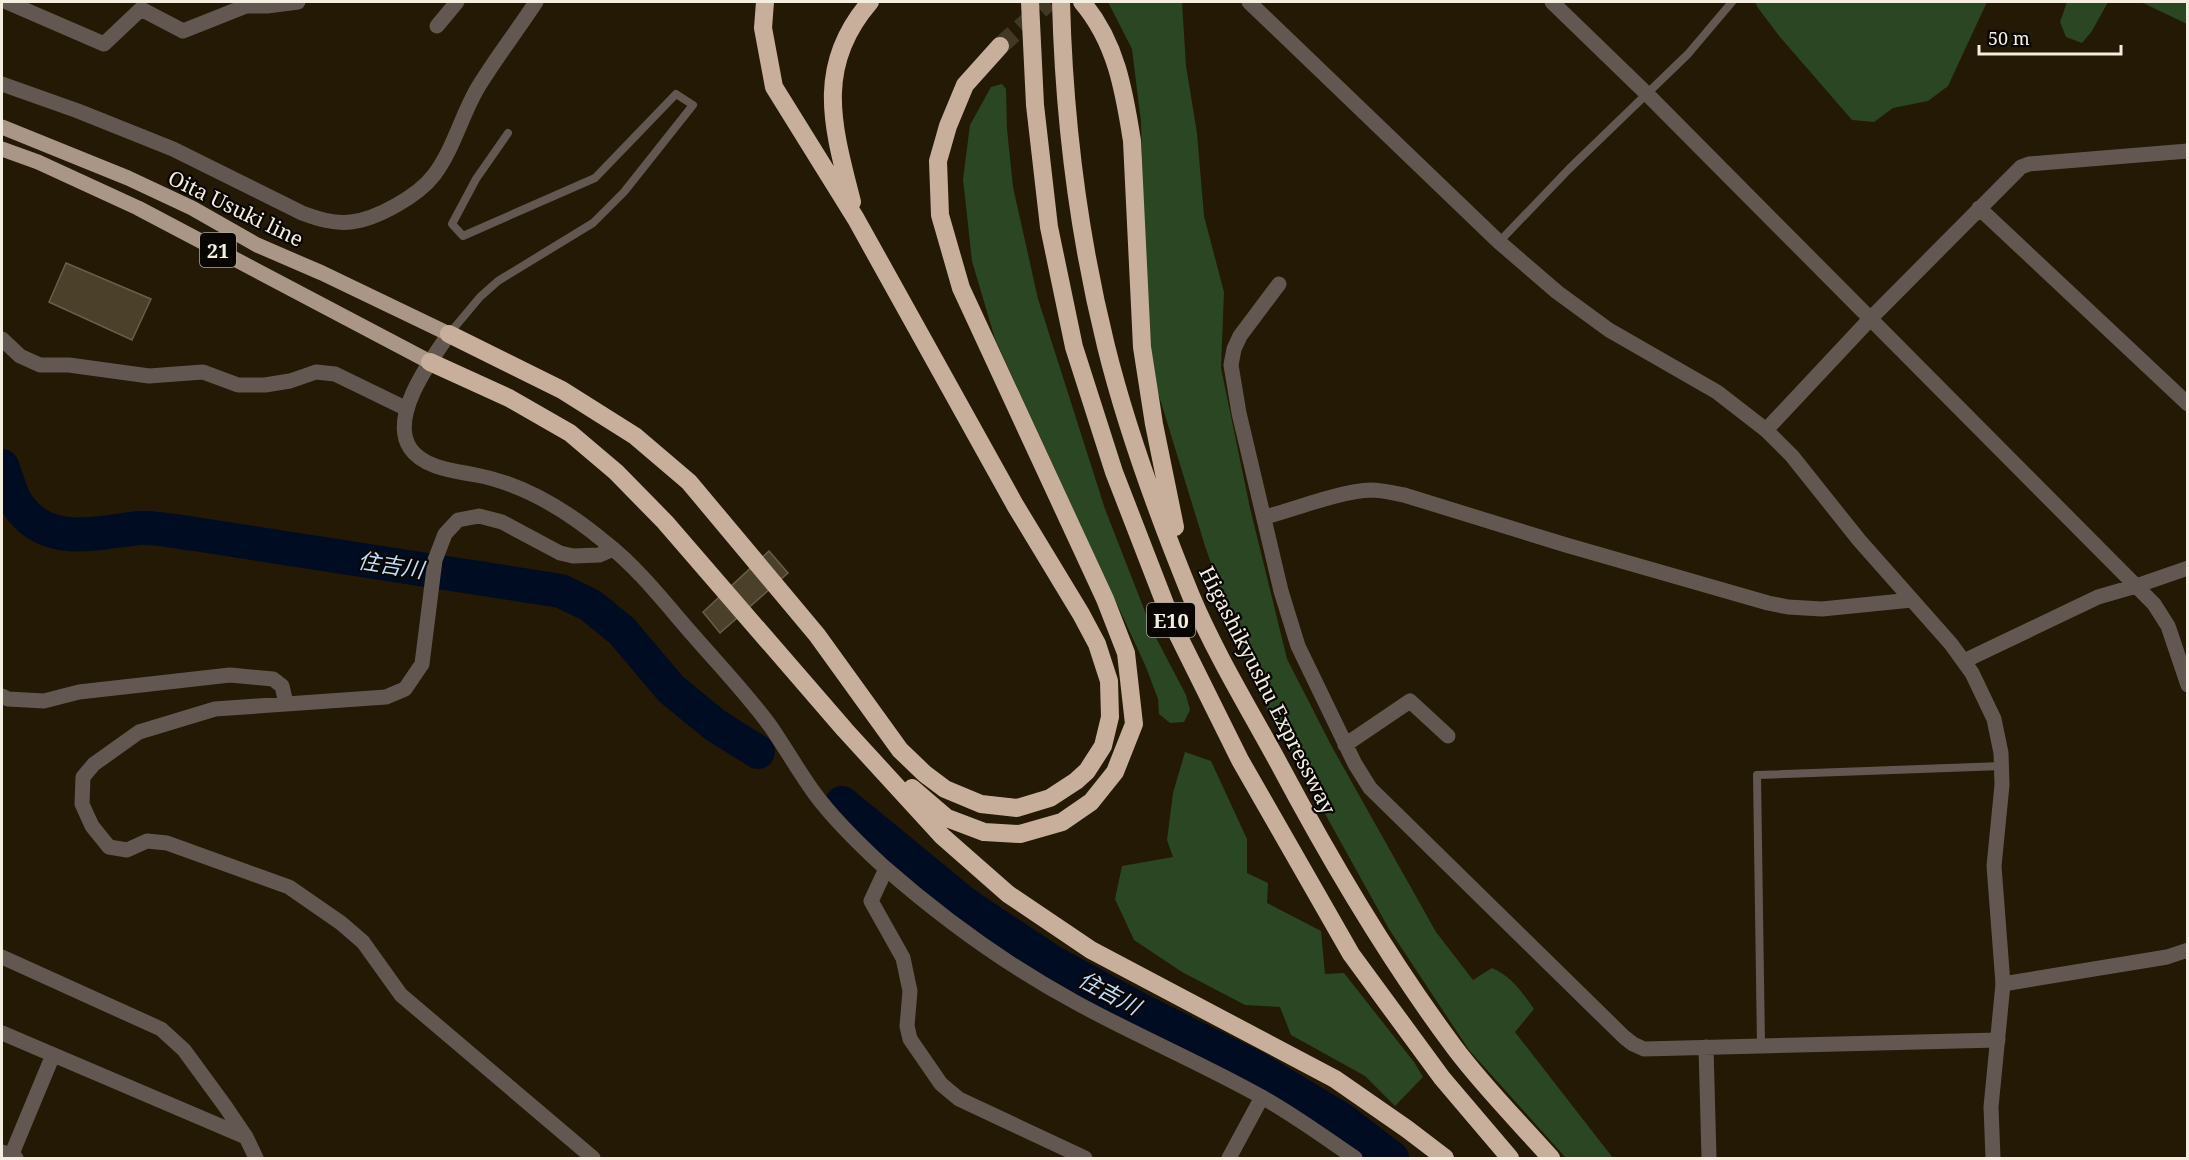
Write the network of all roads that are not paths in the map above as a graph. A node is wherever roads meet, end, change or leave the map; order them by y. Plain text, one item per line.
1 (7, 2) edge
2 (298, 2) edge
3 (457, 2) edge
4 (536, 2) edge
5 (765, 2) edge
6 (870, 2) edge
7 (1030, 2) edge
8 (1060, 2) edge
9 (1082, 2) edge
10 (1249, 2) edge
11 (1552, 2) edge
12 (1732, 2) edge
13 (437, 26) dead end
14 (1000, 46) tunnel mouth
15 (2, 84) edge
16 (1647, 94) junction
17 (2, 128) edge
18 (508, 133) dead end
19 (2, 149) edge
20 (2187, 151) edge
21 (1979, 208) junction
22 (856, 219) junction
23 (1499, 242) junction
24 (1279, 284) dead end
25 (1871, 318) junction
26 (449, 334) junction
27 (2, 339) edge
28 (430, 362) junction
29 (2187, 404) edge
30 (407, 409) junction
31 (1766, 430) junction
32 (1265, 517) junction
33 (613, 549) junction
34 (2187, 568) edge
35 (2136, 586) junction
36 (1193, 599) junction
37 (1912, 600) junction
38 (1964, 661) junction
39 (2187, 685) edge
40 (2, 696) edge
41 (286, 703) junction
42 (845, 730) junction
43 (1448, 736) dead end
44 (1345, 745) junction
45 (2002, 766) junction
46 (886, 869) junction
47 (2187, 950) edge
48 (2, 957) edge
49 (2003, 984) junction
50 (2, 1033) edge
51 (1998, 1040) junction
52 (1761, 1046) junction
53 (1706, 1047) junction
54 (53, 1055) junction
55 (1262, 1097) junction
56 (246, 1137) junction
57 (10, 1156) edge
58 (256, 1158) edge
59 (593, 1158) edge
60 (1085, 1158) edge
61 (1229, 1158) edge
62 (1355, 1158) edge
63 (1445, 1158) edge
64 (1510, 1158) edge
65 (1551, 1158) edge
66 (1709, 1158) edge
67 (1993, 1158) edge

1 - 2 street
3 - 13 street
4 - 15 street
5 - 22 highway
6 - 22 highway
7 - 64 highway, E10
8 - 36 highway, Higashikyushu Expressway / E10
9 - 36 highway
10 - 23 street
11 - 16 street
12 - 16 lane
14 - 42 highway
16 - 23 lane
16 - 25 street
17 - 26 main road, Oita Usuki line / 21
18 - 26 lane
19 - 28 main road, Oita Usuki line / 21
20 - 21 street
21 - 25 street
21 - 29 street
22 - 26 highway
23 - 31 street
24 - 32 street
25 - 31 street
25 - 35 street
26 - 28 street
27 - 30 street
28 - 30 street
28 - 42 highway
30 - 33 street
31 - 37 street
32 - 37 street
32 - 44 street
33 - 41 street
33 - 46 street
34 - 35 street
35 - 38 street
35 - 39 street
36 - 65 highway, Higashikyushu Expressway / E10
37 - 38 street
38 - 45 street
40 - 41 street
41 - 59 street
42 - 63 highway
43 - 44 street
44 - 53 street
45 - 49 street
45 - 52 lane
46 - 55 street
46 - 60 street
47 - 49 street
48 - 56 street
49 - 51 street
50 - 54 street
51 - 52 street
51 - 67 street
52 - 53 street
53 - 66 street
54 - 56 street
54 - 57 street
55 - 61 street
55 - 62 street
56 - 58 street

